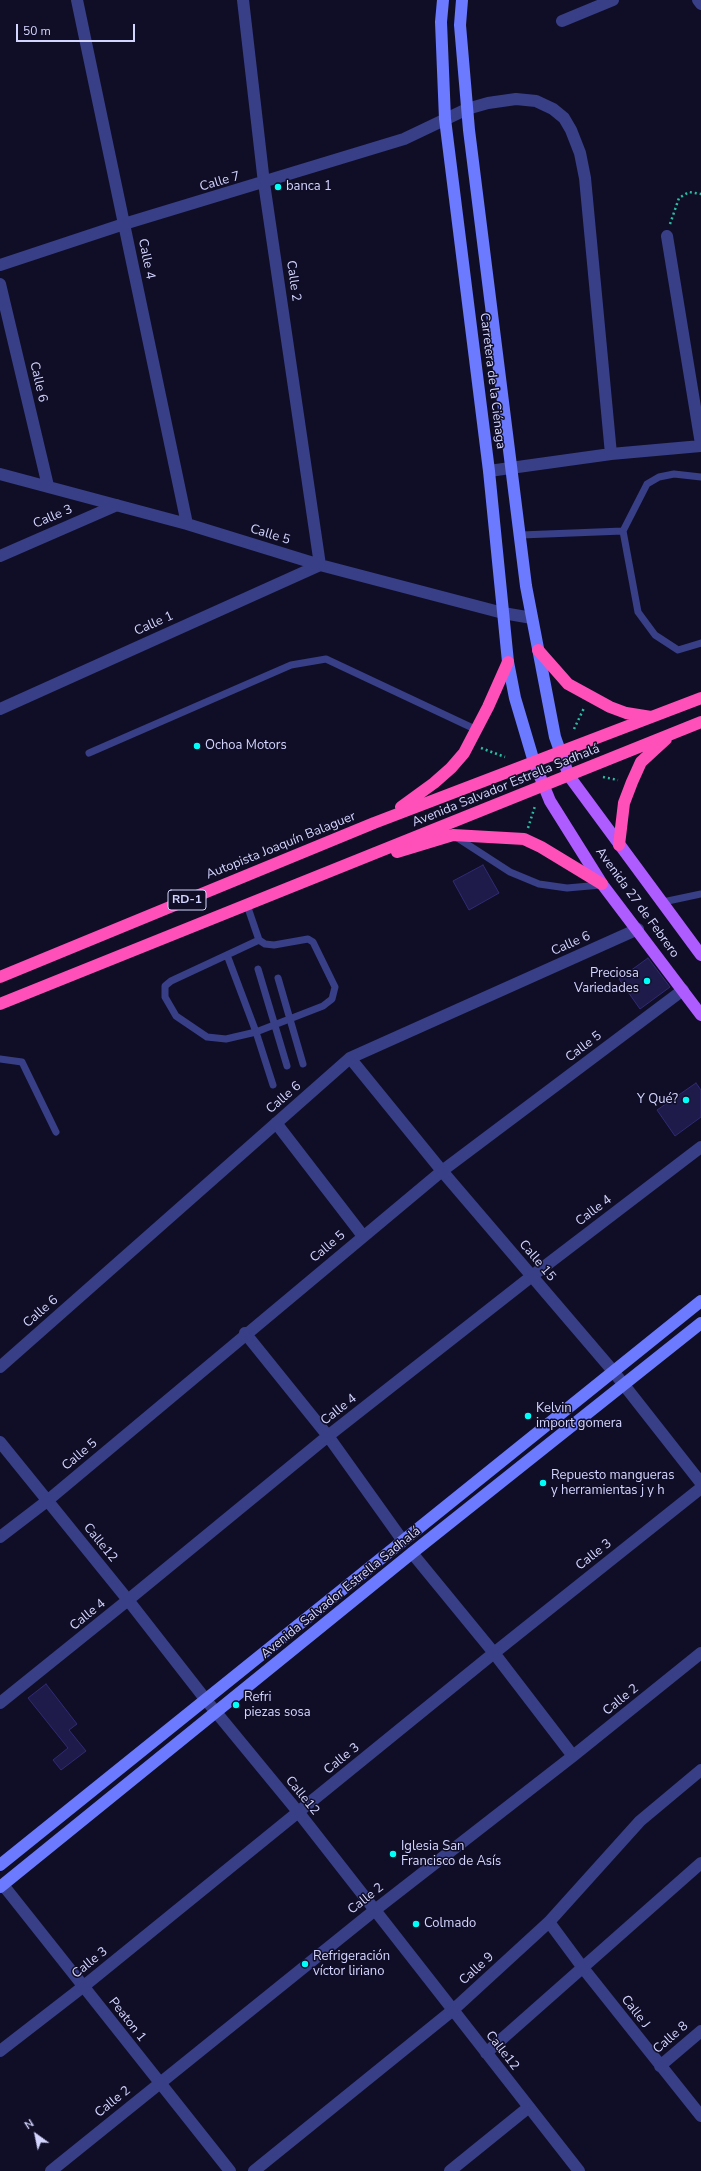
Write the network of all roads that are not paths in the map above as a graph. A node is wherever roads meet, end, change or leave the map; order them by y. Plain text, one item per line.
1 (77, 0) edge
2 (243, 0) edge
3 (443, 0) edge
4 (462, 0) edge
5 (613, 0) edge
6 (698, 0) edge
7 (701, 4) edge
8 (562, 21) dead end
9 (467, 109) junction
10 (445, 120) junction
11 (264, 183) junction
12 (124, 224) junction
13 (667, 236) dead end
14 (0, 265) edge
15 (0, 284) edge
16 (701, 445) edge
17 (611, 454) junction
18 (512, 469) junction
19 (489, 471) junction
20 (0, 474) edge
21 (701, 477) edge
22 (48, 486) junction
23 (118, 505) junction
24 (187, 524) junction
25 (623, 531) junction
26 (521, 535) junction
27 (0, 556) edge
28 (320, 565) junction
29 (503, 613) junction
30 (532, 618) junction
31 (701, 643) edge
32 (538, 650) junction
33 (508, 662) junction
34 (701, 698) edge
35 (0, 709) edge
36 (652, 717) junction
37 (701, 722) edge
38 (477, 730) junction
39 (671, 734) junction
40 (560, 751) junction
41 (89, 753) dead end
42 (534, 762) junction
43 (569, 776) junction
44 (543, 786) junction
45 (374, 823) junction
46 (453, 835) junction
47 (619, 845) junction
48 (322, 874) junction
49 (602, 884) junction
50 (701, 894) edge
51 (663, 902) junction
52 (247, 905) junction
53 (638, 929) junction
54 (259, 940) junction
55 (227, 955) junction
56 (701, 955) edge
57 (258, 968) dead end
58 (0, 977) edge
59 (278, 978) dead end
60 (683, 990) junction
61 (0, 1004) edge
62 (701, 1014) edge
63 (290, 1018) junction
64 (275, 1024) junction
65 (256, 1032) junction
66 (350, 1058) junction
67 (0, 1059) edge
68 (303, 1064) dead end
69 (287, 1066) dead end
70 (273, 1085) dead end
71 (276, 1123) junction
72 (56, 1132) dead end
73 (701, 1147) edge
74 (442, 1170) junction
75 (363, 1236) junction
76 (532, 1276) junction
77 (701, 1301) edge
78 (701, 1323) edge
79 (246, 1333) junction
80 (0, 1367) edge
81 (613, 1371) junction
82 (623, 1383) junction
83 (328, 1436) junction
84 (0, 1442) edge
85 (701, 1483) edge
86 (701, 1488) edge
87 (47, 1501) junction
88 (0, 1537) edge
89 (403, 1541) junction
90 (412, 1553) junction
91 (128, 1600) junction
92 (494, 1653) junction
93 (701, 1653) edge
94 (206, 1700) junction
95 (0, 1703) edge
96 (216, 1712) junction
97 (574, 1756) junction
98 (701, 1770) edge
99 (299, 1813) junction
100 (701, 1863) edge
101 (0, 1865) edge
102 (2, 1886) edge
103 (375, 1910) junction
104 (549, 1922) junction
105 (583, 1968) junction
106 (84, 1986) junction
107 (453, 2010) junction
108 (701, 2031) edge
109 (0, 2051) edge
110 (486, 2053) junction
111 (660, 2066) junction
112 (159, 2083) junction
113 (529, 2107) junction
114 (701, 2116) edge
115 (51, 2171) edge
116 (230, 2171) edge
117 (254, 2171) edge
118 (450, 2171) edge
119 (579, 2171) edge

1 - 12 street, Calle 4
2 - 11 street, Calle 2
3 - 10 main road, Carretera de la Ciénaga
4 - 9 main road, Carretera de la Ciénaga
5 - 8 street
6 - 7 street
9 - 10 street, Calle 7
9 - 17 street, Calle 7
9 - 18 main road, Carretera de la Ciénaga
10 - 11 street, Calle 7
10 - 19 main road, Carretera de la Ciénaga
11 - 12 street, Calle 7
11 - 28 street, Calle 2
12 - 14 street, Calle 7
12 - 24 street, Calle 4
13 - 16 street
15 - 22 street, Calle 6
16 - 17 street
17 - 18 street
18 - 19 street
18 - 26 main road, Carretera de la Ciénaga
19 - 29 main road, Carretera de la Ciénaga
20 - 22 street, Calle 5
21 - 25 lane
22 - 23 street, Calle 5
23 - 24 street, Calle 5
23 - 27 street, Calle 3
24 - 28 street, Calle 5
25 - 26 lane
25 - 31 lane
26 - 30 main road, Carretera de la Ciénaga
28 - 29 street, Calle 5
28 - 35 street, Calle 1
29 - 30 street, Calle 5
29 - 33 main road, Carretera de la Ciénaga
30 - 32 main road, Carretera de la Ciénaga
32 - 36 highway
32 - 40 main road, Carretera de la Ciénaga
33 - 38 highway
33 - 42 main road, Carretera de la Ciénaga
34 - 36 highway, Avenida Salvador Estrella Sadhalá
36 - 40 highway, Avenida Salvador Estrella Sadhalá
37 - 39 highway, Avenida Salvador Estrella Sadhalá
38 - 41 lane
38 - 45 highway
39 - 43 highway, Avenida Salvador Estrella Sadhalá
39 - 47 highway
40 - 42 highway, Avenida Salvador Estrella Sadhalá
40 - 43 main road, Avenida 27 de Febrero
42 - 44 main road, Avenida 27 de Febrero
42 - 45 highway, Avenida Salvador Estrella Sadhalá
43 - 44 highway, Avenida Salvador Estrella Sadhalá
43 - 47 main road, Avenida 27 de Febrero
44 - 48 highway, Avenida Salvador Estrella Sadhalá
44 - 49 main road, Avenida 27 de Febrero
45 - 58 highway, Autopista Joaquín Balaguer / RD-1
46 - 48 highway
46 - 49 highway
46 - 49 lane
47 - 51 main road, Avenida 27 de Febrero
48 - 52 highway, RD-1
49 - 53 main road, Avenida 27 de Febrero
50 - 51 lane
51 - 56 main road, Avenida 27 de Febrero
52 - 54 lane
52 - 61 highway, RD-1
53 - 60 main road, Avenida 27 de Febrero
53 - 66 street, Calle 6
54 - 55 lane
54 - 63 lane
55 - 65 lane
55 - 65 lane
57 - 64 lane
59 - 63 lane
60 - 62 main road, Avenida 27 de Febrero
60 - 74 street, Calle 5
63 - 64 lane
63 - 68 lane
64 - 65 lane
64 - 69 lane
65 - 70 lane
66 - 71 street, Calle 6
66 - 74 street, Calle 15
67 - 72 lane
71 - 75 street
71 - 80 street, Calle 6
73 - 76 street, Calle 4
74 - 75 street, Calle 5
74 - 76 street, Calle 15
75 - 79 street, Calle 5
76 - 81 street, Calle 15
76 - 83 street, Calle 4
77 - 81 main road, Avenida Salvador Estrella Sadhalá
78 - 82 main road, Avenida Salvador Estrella Sadhalá
79 - 83 street
79 - 87 street, Calle 5
81 - 82 street, Calle 15
81 - 89 main road, Avenida Salvador Estrella Sadhalá
82 - 85 street, Calle 15
82 - 90 main road, Avenida Salvador Estrella Sadhalá
83 - 89 street
83 - 91 street, Calle 4
84 - 87 street, Calle12
86 - 92 street, Calle 3
87 - 88 street, Calle 5
87 - 91 street, Calle12
89 - 94 main road, Avenida Salvador Estrella Sadhalá
90 - 92 street
90 - 96 main road, Avenida Salvador Estrella Sadhalá
91 - 94 street, Calle12
91 - 95 street, Calle 4
92 - 97 street
92 - 99 street, Calle 3
93 - 97 street, Calle 2
94 - 96 street, Calle12
94 - 101 main road, Avenida Salvador Estrella Sadhalá
96 - 99 street, Calle12
96 - 102 main road, Avenida Salvador Estrella Sadhalá
97 - 103 street, Calle 2
98 - 104 street, Calle 9
99 - 103 street, Calle12
99 - 106 street, Calle 3
100 - 105 street
102 - 106 street, Peaton 1
103 - 107 street, Calle12
103 - 112 street, Calle 2
104 - 105 street, Calle J
104 - 107 street, Calle 9
105 - 110 street
105 - 111 street, Calle J
106 - 109 street, Calle 3
106 - 112 street, Peaton 1
107 - 110 street, Calle12
107 - 117 street, Calle 9
108 - 111 street, Calle 8
110 - 113 street, Calle12
111 - 114 street, Calle J
112 - 115 street, Calle 2
112 - 116 street, Peaton 1
113 - 118 street
113 - 119 street, Calle12

